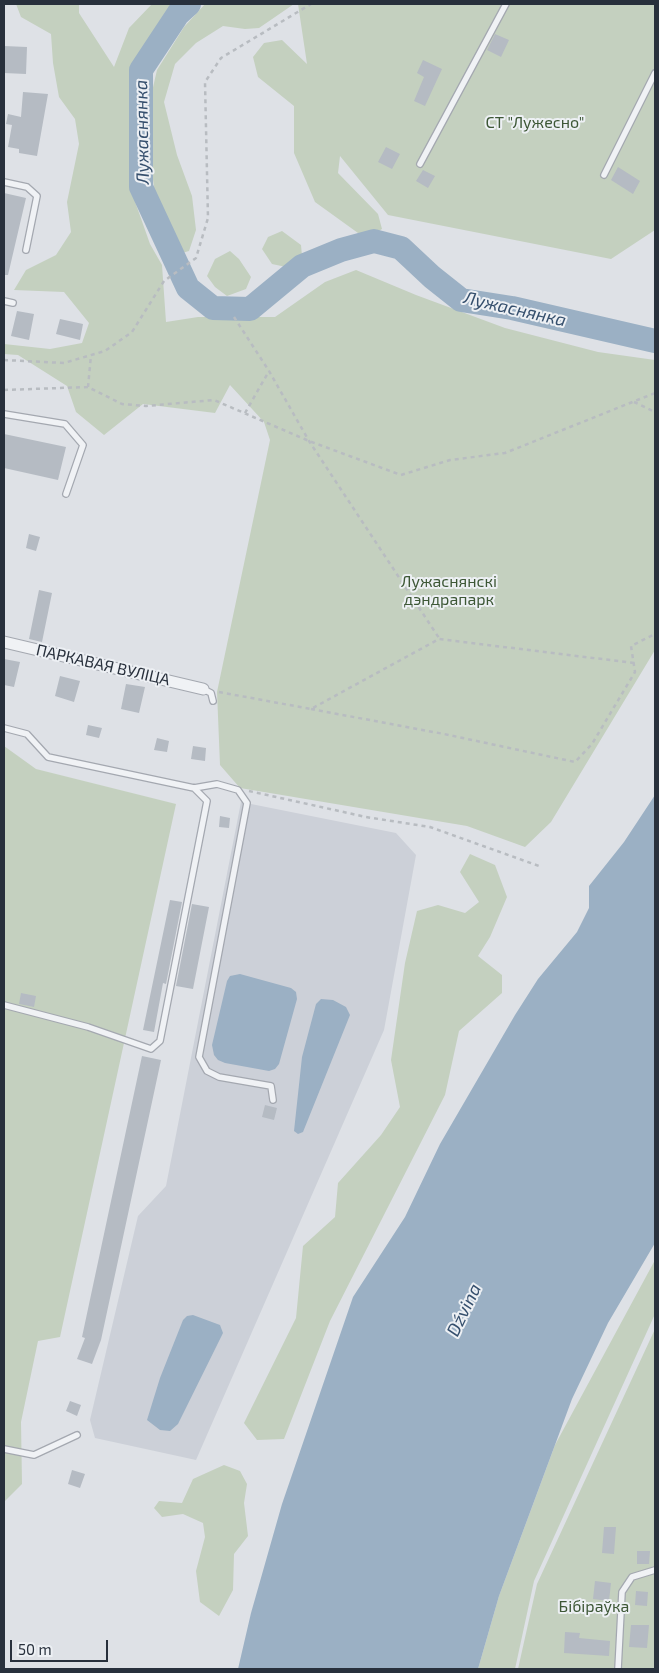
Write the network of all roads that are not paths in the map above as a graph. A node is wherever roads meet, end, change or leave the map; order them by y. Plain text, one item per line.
1 (506, 4) edge
2 (655, 73) edge
3 (420, 164) dead end
4 (604, 175) dead end
5 (4, 182) edge
6 (26, 250) dead end
7 (4, 301) edge
8 (12, 303) dead end
9 (4, 414) edge
10 (66, 494) dead end
11 (4, 642) edge
12 (203, 689) joint
13 (213, 701) dead end
14 (4, 728) edge
15 (194, 788) junction
16 (4, 1005) edge
17 (273, 1100) dead end
18 (77, 1435) dead end
19 (4, 1449) edge
20 (655, 1570) edge
21 (618, 1669) edge

1 - 3 lane
2 - 4 lane
5 - 6 lane
7 - 8 lane
9 - 10 lane
11 - 12 street, ПАРКАВАЯ ВУЛІЦА
12 - 13 lane
14 - 15 lane
15 - 16 lane
15 - 17 lane
18 - 19 lane
20 - 21 lane

